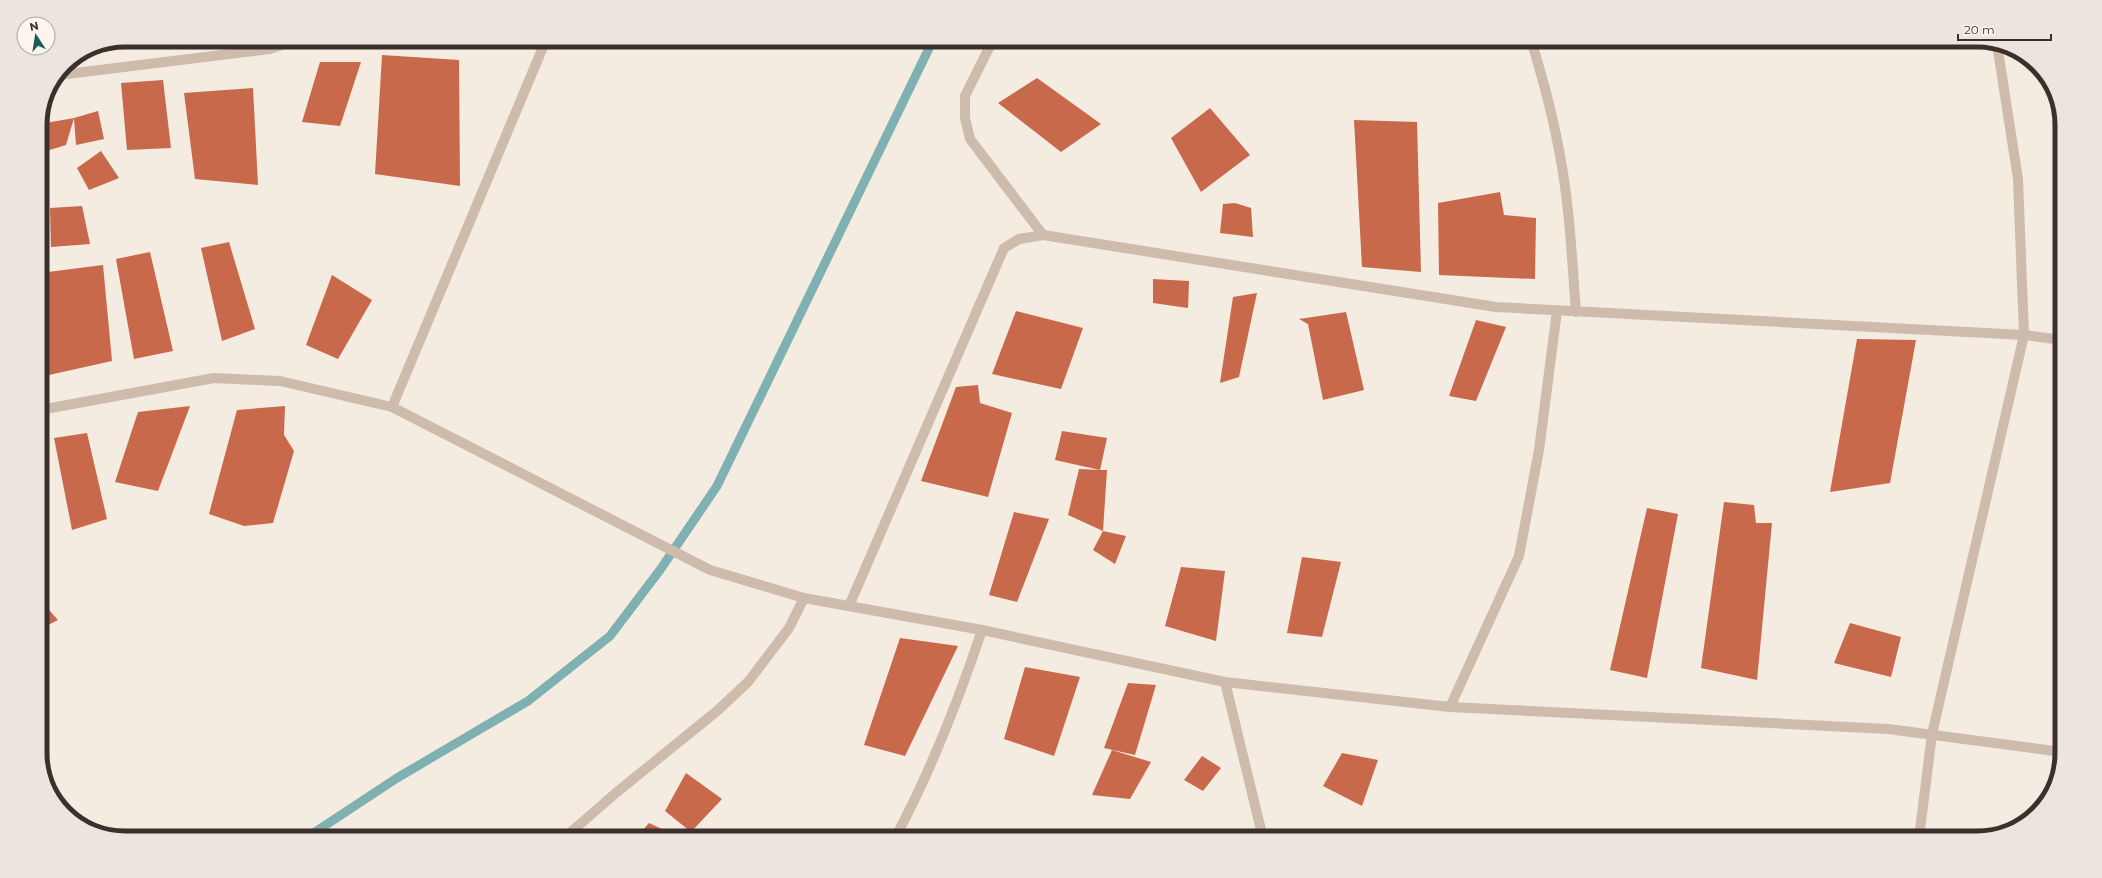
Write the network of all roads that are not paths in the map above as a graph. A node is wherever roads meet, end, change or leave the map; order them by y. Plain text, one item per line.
1 (273, 47) edge
2 (543, 47) edge
3 (989, 47) edge
4 (1533, 47) edge
5 (1998, 50) edge
6 (67, 73) edge
7 (1043, 235) junction
8 (1557, 311) junction
9 (1576, 312) junction
10 (2024, 335) junction
11 (2055, 339) edge
12 (392, 407) junction
13 (47, 409) edge
14 (804, 598) junction
15 (849, 606) junction
16 (982, 630) junction
17 (1225, 682) junction
18 (1450, 706) junction
19 (1932, 734) junction
20 (2055, 751) edge
21 (572, 831) edge
22 (898, 831) edge
23 (1260, 831) edge
24 (1920, 831) edge

1 - 6 street
2 - 12 street
3 - 7 street
4 - 9 street
5 - 10 street
7 - 8 street
7 - 15 street
8 - 9 street
8 - 18 street
9 - 10 street
10 - 11 street
10 - 19 street
12 - 13 street
12 - 14 street
14 - 15 street
14 - 21 street
15 - 16 street
16 - 17 street
16 - 22 street
17 - 18 street
17 - 23 street
18 - 19 street
19 - 20 street
19 - 24 street

